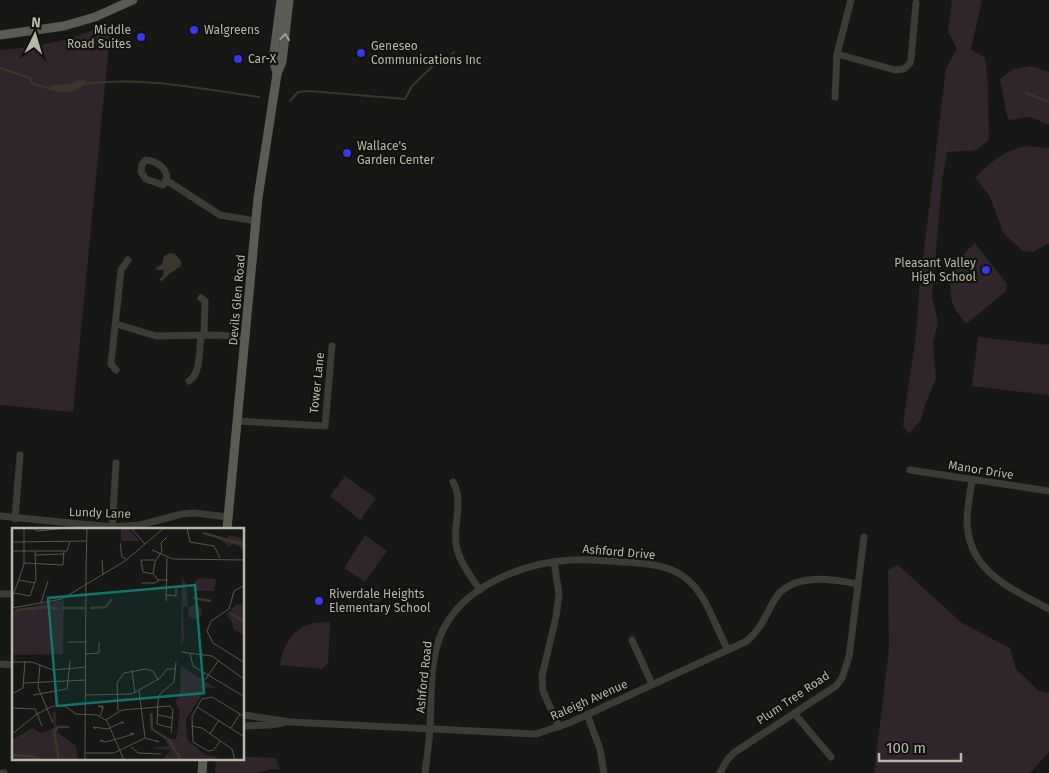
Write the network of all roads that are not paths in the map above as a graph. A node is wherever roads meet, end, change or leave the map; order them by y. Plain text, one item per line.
1 (133, 0) edge
2 (281, 0) edge
3 (289, 0) edge
4 (851, 0) edge
5 (916, 4) dead end
6 (0, 35) edge
7 (836, 54) junction
8 (277, 74) junction
9 (835, 98) dead end
10 (166, 180) dead end
11 (256, 221) junction
12 (128, 260) dead end
13 (201, 298) dead end
14 (116, 324) junction
15 (203, 336) junction
16 (246, 337) junction
17 (332, 346) dead end
18 (116, 370) dead end
19 (189, 381) dead end
20 (238, 420) junction
21 (20, 455) dead end
22 (116, 463) dead end
23 (910, 470) dead end
24 (972, 480) junction
25 (453, 482) dead end
26 (1049, 491) edge
27 (0, 516) edge
28 (228, 517) junction
29 (14, 519) junction
30 (112, 528) edge
31 (227, 528) edge
32 (864, 537) dead end
33 (554, 562) junction
34 (858, 584) junction
35 (480, 590) junction
36 (1049, 609) edge
37 (632, 640) dead end
38 (728, 650) junction
39 (652, 684) junction
40 (794, 713) junction
41 (587, 714) junction
42 (245, 715) edge
43 (290, 722) junction
44 (245, 726) edge
45 (558, 727) junction
46 (430, 728) junction
47 (831, 757) dead end
48 (203, 760) edge
49 (0, 773) edge
50 (4, 773) edge
51 (202, 773) edge
52 (425, 773) edge
53 (604, 773) edge
54 (720, 773) edge

1 - 6 main road
2 - 8 main road, Devils Glen Road
8 -> 3 main road, Devils Glen Road
4 - 7 street
5 - 7 street
7 - 9 street
8 - 11 main road, Devils Glen Road
10 - 11 street
11 - 16 main road, Devils Glen Road
12 - 14 street
13 - 15 street
14 - 15 street
14 - 18 street
15 - 16 street
15 - 19 street
16 - 20 main road, Devils Glen Road
17 - 20 street, Tower Lane
20 - 28 main road, Devils Glen Road
21 - 29 street
22 - 30 street
23 - 24 street, Manor Drive
24 - 26 street, Manor Drive
24 - 36 street
25 - 35 street
27 - 29 street, Lundy Lane
28 - 30 street, Lundy Lane
28 - 31 main road, Devils Glen Road
29 - 30 street, Lundy Lane
32 - 34 street, Plum Tree Road
33 - 35 street, Ashford Road
33 - 38 street, Ashford Drive
33 - 45 street
34 - 38 street, Raleigh Avenue
34 - 40 street, Plum Tree Road
35 - 46 street, Ashford Road
37 - 39 street
38 - 39 street, Raleigh Avenue
39 - 41 street, Raleigh Avenue
40 - 47 street
40 - 54 street, Plum Tree Road
41 - 45 street, Raleigh Avenue
41 - 53 street
42 - 43 street, Raleigh Avenue
43 - 44 street, Raleigh Avenue
43 - 46 street, Raleigh Avenue
45 - 46 street, Raleigh Avenue
46 - 52 street, Ashford Road
48 - 51 main road
49 - 50 street

